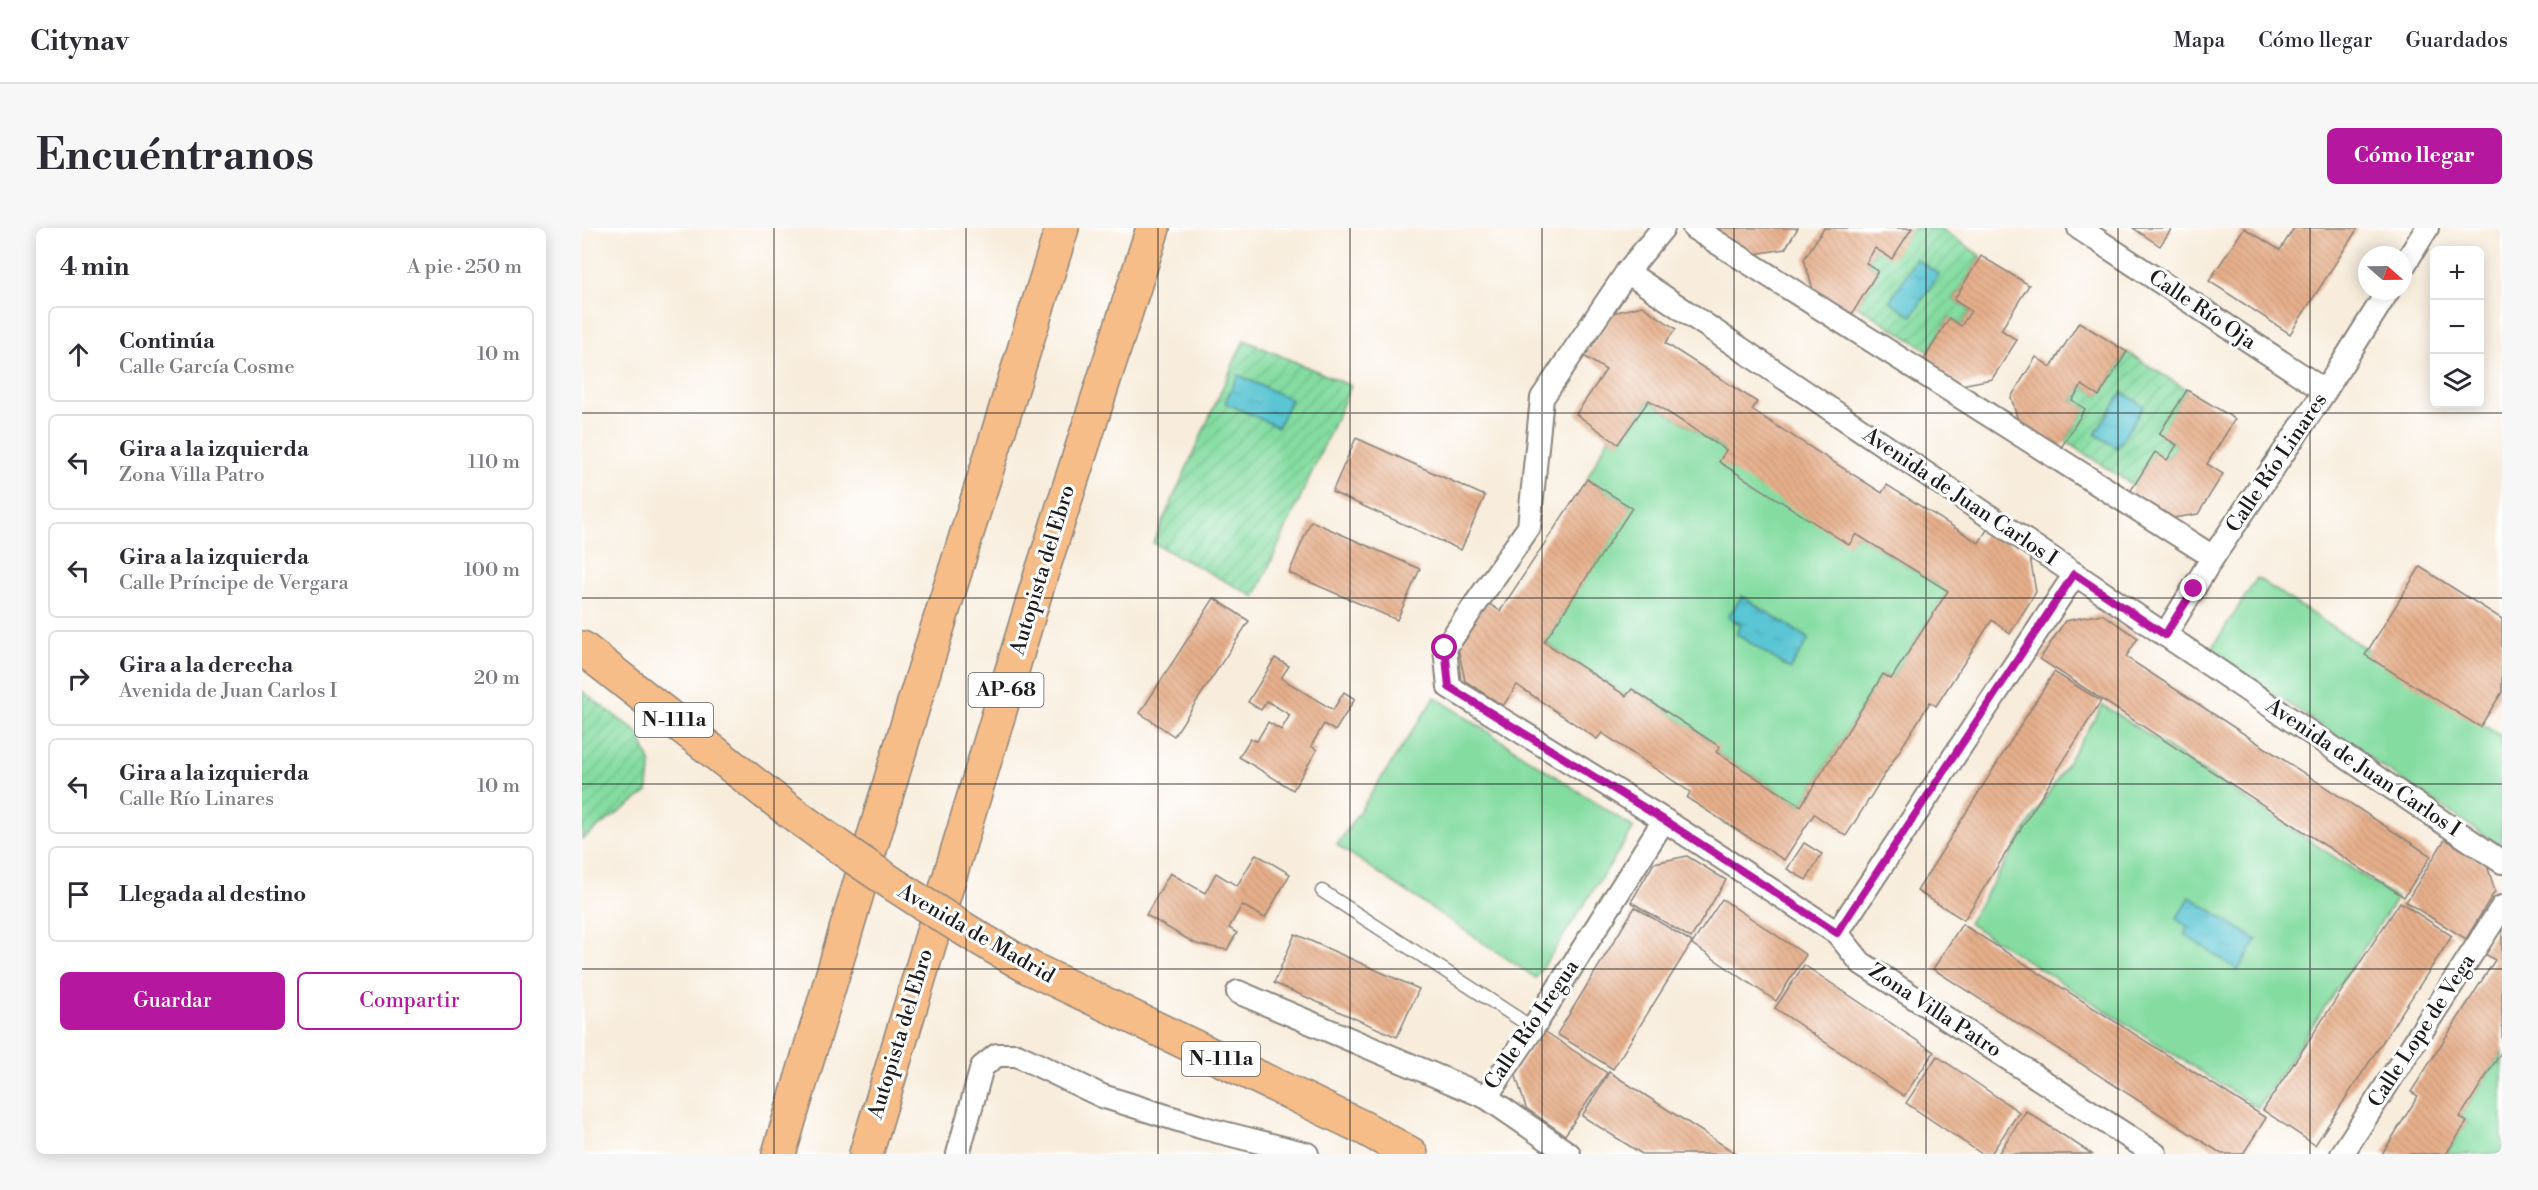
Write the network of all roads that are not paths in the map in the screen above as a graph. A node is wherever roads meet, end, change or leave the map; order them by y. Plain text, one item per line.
1 (1062, 228) edge
2 (1153, 228) edge
3 (1663, 228) edge
4 (1694, 228) edge
5 (2079, 228) edge
6 (2427, 228) edge
7 (2412, 252) edge
8 (1627, 272) junction
9 (2382, 300) edge
10 (2325, 391) junction
11 (2213, 557) junction
12 (2074, 574) junction
13 (2165, 635) junction
14 (582, 648) edge
15 (1664, 820) junction
16 (2502, 862) edge
17 (1322, 891) dead end
18 (2502, 907) edge
19 (1837, 933) junction
20 (1238, 992) dead end
21 (1533, 1028) junction
22 (1486, 1097) junction
23 (779, 1154) edge
24 (866, 1154) edge
25 (958, 1154) edge
26 (1306, 1154) edge
27 (1411, 1154) edge
28 (1569, 1154) edge
29 (2155, 1154) edge
30 (2342, 1154) edge

1 - 23 main road
2 - 24 main road, Autopista del Ebro / AP-68
3 - 8 street
4 - 11 street
5 - 10 street, Calle Río Oja
6 - 7 street
8 - 12 street, Avenida de Juan Carlos I
8 - 15 street, Zona Villa Patro
9 - 10 street, Calle Río Linares
10 - 11 street, Calle Río Linares
11 - 13 street, Calle Río Linares
12 - 13 street, Avenida de Juan Carlos I
12 - 19 street
13 - 16 street, Avenida de Juan Carlos I
14 - 27 main road, Avenida de Madrid / N-111a, bridge
15 - 19 street, Zona Villa Patro
15 - 21 street, Calle Río Iregua
17 - 21 lane
18 - 30 street, Calle Lope de Vega
19 - 29 street, Zona Villa Patro
20 - 22 street, Calle Río Iregua
21 - 22 street, Calle Río Iregua
22 - 28 street
25 - 26 street

